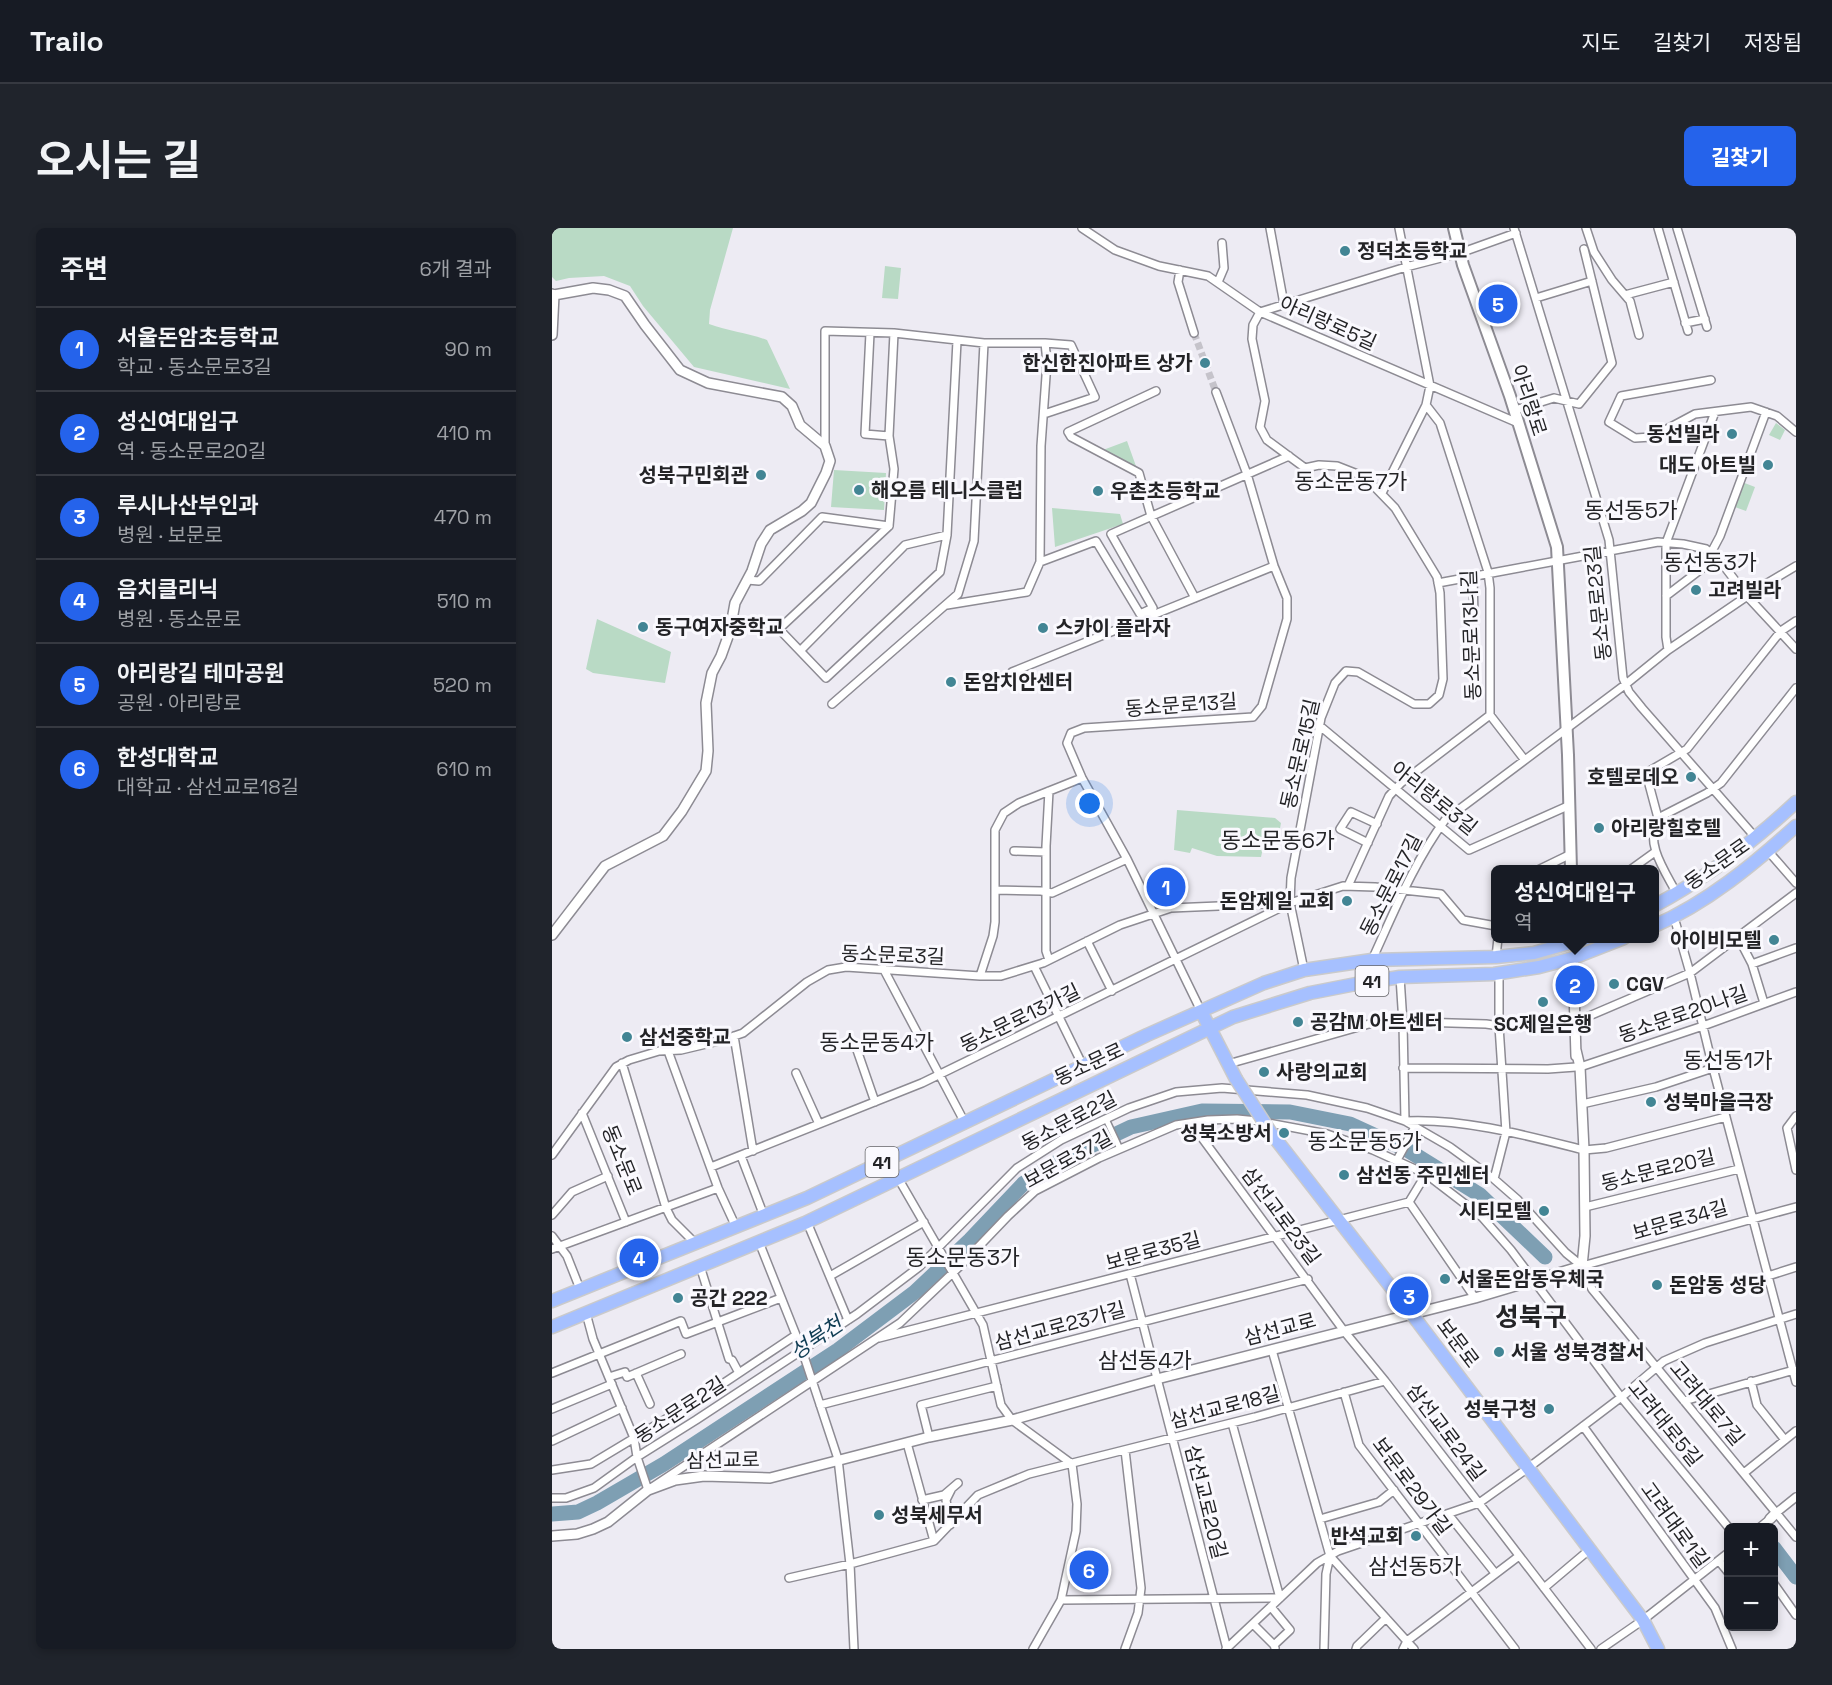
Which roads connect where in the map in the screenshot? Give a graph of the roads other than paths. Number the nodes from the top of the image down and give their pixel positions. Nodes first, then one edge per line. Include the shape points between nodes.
1 (1082, 228) edge
2 (1270, 228) edge
3 (1398, 228) edge
4 (1454, 228) edge
5 (1586, 228) edge
6 (1658, 228) edge
7 (1677, 228) edge
8 (1515, 230) edge
9 (1222, 243) dead end
10 (1584, 249) dead end
11 (1460, 253) junction
12 (1406, 267) junction
13 (1180, 270) junction
14 (1592, 281) junction
15 (1218, 282) junction
16 (1674, 282) junction
17 (553, 294) edge
18 (1625, 295) junction
19 (1536, 298) junction
20 (1284, 304) junction
21 (1260, 312) junction
22 (1705, 319) junction
23 (1707, 327) dead end
24 (870, 333) junction
25 (894, 333) junction
26 (1194, 333) tunnel mouth
27 (552, 335) edge
28 (1639, 335) dead end
29 (957, 341) junction
30 (984, 343) junction
31 (1045, 343) junction
32 (1711, 380) dead end
33 (1430, 386) junction
34 (1156, 391) dead end
35 (1216, 392) tunnel mouth
36 (1566, 400) junction
37 (1425, 405) junction
38 (1515, 410) junction
39 (1715, 412) junction
40 (1766, 412) junction
41 (1044, 414) junction
42 (1518, 423) junction
43 (1796, 432) edge
44 (889, 436) junction
45 (825, 446) junction
46 (1289, 456) junction
47 (1247, 474) junction
48 (1382, 493) junction
49 (1150, 516) junction
50 (889, 526) junction
51 (947, 535) junction
52 (1666, 543) junction
53 (1610, 550) junction
54 (1714, 555) junction
55 (1558, 560) junction
56 (1040, 562) junction
57 (1274, 566) junction
58 (1796, 566) edge
59 (1488, 572) junction
60 (1473, 575) junction
61 (747, 580) junction
62 (1438, 583) junction
63 (1666, 596) junction
64 (1747, 596) junction
65 (1195, 598) junction
66 (947, 605) junction
67 (1474, 617) dead end
68 (1796, 621) edge
69 (1780, 631) junction
70 (1796, 649) edge
71 (1668, 650) junction
72 (800, 651) junction
73 (1012, 672) dead end
74 (1626, 684) junction
75 (1796, 688) edge
76 (832, 704) dead end
77 (1490, 715) junction
78 (1320, 726) junction
79 (1567, 727) junction
80 (1681, 752) junction
81 (1524, 759) junction
82 (1082, 778) junction
83 (1396, 788) junction
84 (1714, 789) junction
85 (1049, 791) junction
86 (1796, 802) edge
87 (1570, 805) junction
88 (1658, 818) junction
89 (1377, 824) junction
90 (1441, 826) junction
91 (1796, 826) edge
92 (1756, 838) junction
93 (1368, 843) junction
94 (1014, 850) dead end
95 (1768, 851) junction
96 (1046, 852) junction
97 (1655, 852) junction
98 (1571, 854) junction
99 (1127, 859) junction
100 (1548, 865) edge
101 (1571, 865) edge
102 (1637, 865) edge
103 (1796, 883) edge
104 (1348, 886) junction
105 (1405, 889) junction
106 (995, 890) junction
107 (1046, 892) junction
108 (1796, 893) edge
109 (1677, 894) junction
110 (1290, 903) junction
111 (1659, 903) edge
112 (1152, 914) junction
113 (1672, 918) junction
114 (1659, 924) edge
115 (1491, 925) edge
116 (552, 935) edge
117 (1738, 937) junction
118 (1087, 941) junction
119 (1498, 943) edge
120 (1566, 943) edge
121 (1573, 943) edge
122 (1613, 943) edge
123 (1796, 948) edge
124 (1496, 957) junction
125 (1573, 958) junction
126 (1049, 960) junction
127 (1372, 960) junction
128 (1176, 961) junction
129 (1752, 964) junction
130 (1034, 966) junction
131 (883, 968) junction
132 (1304, 970) junction
133 (1499, 973) junction
134 (1690, 973) junction
135 (980, 976) junction
136 (1400, 977) junction
137 (1112, 991) junction
138 (1796, 992) edge
139 (1764, 1003) junction
140 (1201, 1011) junction
141 (1058, 1017) junction
142 (1575, 1022) junction
143 (1403, 1023) junction
144 (1499, 1026) junction
145 (1703, 1026) junction
146 (1210, 1028) junction
147 (734, 1036) junction
148 (857, 1050) dead end
149 (668, 1051) junction
150 (622, 1063) junction
151 (1228, 1064) junction
152 (1083, 1066) junction
153 (1578, 1067) junction
154 (1403, 1068) junction
155 (1502, 1068) junction
156 (1713, 1068) junction
157 (796, 1072) dead end
158 (940, 1075) junction
159 (875, 1102) junction
160 (1582, 1104) junction
161 (582, 1113) junction
162 (1796, 1116) edge
163 (1726, 1117) junction
164 (1106, 1119) junction
165 (1405, 1121) junction
166 (965, 1123) junction
167 (1191, 1123) junction
168 (819, 1124) junction
169 (1415, 1127) junction
170 (1506, 1132) junction
171 (1120, 1149) junction
172 (1582, 1149) junction
173 (753, 1150) junction
174 (552, 1155) edge
175 (741, 1156) junction
176 (1397, 1160) junction
177 (711, 1167) junction
178 (1739, 1169) junction
179 (1796, 1170) edge
180 (1426, 1174) junction
181 (608, 1176) junction
182 (898, 1178) junction
183 (1494, 1179) junction
184 (718, 1188) junction
185 (1409, 1202) junction
186 (1585, 1207) junction
187 (1796, 1207) edge
188 (666, 1208) junction
189 (552, 1215) edge
190 (764, 1216) junction
191 (1753, 1218) junction
192 (1338, 1220) junction
193 (626, 1222) junction
194 (807, 1222) junction
195 (924, 1222) junction
196 (736, 1227) junction
197 (552, 1236) edge
198 (1276, 1236) junction
199 (1583, 1241) junction
200 (759, 1242) junction
201 (695, 1243) junction
202 (561, 1246) junction
203 (939, 1248) junction
204 (552, 1250) edge
205 (700, 1266) junction
206 (1578, 1267) junction
207 (1796, 1267) edge
208 (953, 1271) junction
209 (1130, 1274) junction
210 (830, 1276) junction
211 (1768, 1276) junction
212 (1308, 1279) junction
213 (1533, 1281) junction
214 (580, 1289) junction
215 (781, 1298) junction
216 (1475, 1298) junction
217 (552, 1301) edge
218 (586, 1313) junction
219 (1412, 1313) junction
220 (977, 1314) junction
221 (1796, 1314) edge
222 (1780, 1318) junction
223 (848, 1320) junction
224 (1142, 1321) junction
225 (716, 1322) junction
226 (552, 1327) edge
227 (1344, 1331) junction
228 (796, 1335) junction
229 (874, 1340) junction
230 (1272, 1350) junction
231 (802, 1351) junction
232 (599, 1353) junction
233 (681, 1354) dead end
234 (991, 1361) junction
235 (1655, 1369) junction
236 (1794, 1371) edge
237 (739, 1373) junction
238 (552, 1374) edge
239 (636, 1374) junction
240 (1157, 1378) junction
241 (611, 1381) junction
242 (812, 1381) junction
243 (1385, 1381) junction
244 (1751, 1382) junction
245 (1796, 1382) edge
246 (997, 1386) junction
247 (1344, 1392) junction
248 (1624, 1395) junction
249 (1684, 1401) junction
250 (650, 1404) dead end
251 (820, 1405) junction
252 (622, 1408) junction
253 (1290, 1408) junction
254 (552, 1409) edge
255 (1012, 1420) junction
256 (1232, 1423) junction
257 (1583, 1426) junction
258 (1796, 1431) edge
259 (929, 1437) junction
260 (634, 1438) junction
261 (1173, 1438) junction
262 (1785, 1440) junction
263 (552, 1441) edge
264 (907, 1443) junction
265 (1125, 1450) junction
266 (838, 1459) junction
267 (638, 1460) junction
268 (1072, 1464) junction
269 (1528, 1468) junction
270 (552, 1470) edge
271 (1744, 1473) junction
272 (647, 1488) junction
273 (1394, 1490) junction
274 (1796, 1497) edge
275 (552, 1498) edge
276 (922, 1500) junction
277 (1479, 1503) junction
278 (1448, 1514) junction
279 (1773, 1516) junction
280 (1320, 1519) junction
281 (1726, 1523) edge
282 (1764, 1523) edge
283 (1420, 1524) junction
284 (950, 1525) junction
285 (552, 1536) edge
286 (1796, 1537) edge
287 (934, 1541) junction
288 (1589, 1550) junction
289 (1330, 1556) junction
290 (1519, 1556) junction
291 (1724, 1557) edge
292 (1719, 1561) junction
293 (850, 1564) junction
294 (1724, 1567) edge
295 (1495, 1573) junction
296 (789, 1578) dead end
297 (1695, 1580) junction
298 (1544, 1587) junction
299 (1472, 1591) junction
300 (1778, 1591) edge
301 (1214, 1598) junction
302 (1280, 1598) junction
303 (1140, 1599) junction
304 (1061, 1600) junction
305 (1271, 1606) junction
306 (1796, 1615) edge
307 (1386, 1618) junction
308 (1643, 1620) junction
309 (1252, 1624) junction
310 (1407, 1641) junction
311 (1274, 1647) edge
312 (854, 1649) edge
313 (1034, 1649) edge
314 (1125, 1649) edge
315 (1227, 1649) edge
316 (1324, 1649) edge
317 (1356, 1649) edge
318 (1403, 1649) edge
319 (1414, 1649) edge
320 (1515, 1649) edge
321 (1591, 1649) edge
322 (1601, 1649) edge
323 (1658, 1649) edge
324 (1732, 1649) edge

1 - 13 street, 아리랑로5길 via 1115,250
2 - 20 street
3 - 12 street
4 - 11 main road, 아리랑로
5 - 18 street via 1594,252
6 - 16 street
7 - 22 street
8 - 11 street
8 - 19 street, 동소문로23길
9 - 15 street via 1224,268
10 - 14 street
11 - 12 street
11 - 38 main road, 아리랑로
12 - 20 street
12 - 33 street
13 - 15 street, 아리랑로5길
13 - 26 street via 1178,282
14 - 19 street
14 - 36 street via 1612,363 1579,404
15 - 21 street, 아리랑로5길
16 - 18 street
16 - 22 street via 1686,327
17 - 27 street
17 - 45 street via 593,288 625,296 680,370 708,383 782,397 792,406 800,425
18 - 28 street
19 - 36 street, 동소문로23길
20 - 21 street
21 - 33 street, 아리랑로5길
21 - 46 street, 동소문로15길 via 1252,325 1264,401 1260,426 1267,440
22 - 23 street
24 - 25 street
24 - 44 street via 865,434
24 - 45 street via 825,331
25 - 29 street
25 - 44 street
29 - 30 street
29 - 51 street
30 - 31 street
30 - 66 street via 974,541 958,594
31 - 41 street
31 - 41 street via 1071,345 1095,397
32 - 39 street via 1621,396 1609,422 1635,438 1652,437 1695,414
33 - 37 street
33 - 42 street, 아리랑로5길
34 - 49 street via 1068,432 1139,473
35 - 47 street
36 - 38 street via 1554,398
36 - 53 street, 동소문로23길
37 - 48 street
37 - 59 street, 동소문로13나길 via 1440,423
38 - 42 main road, 아리랑로
39 - 40 street via 1751,407
39 - 52 street
40 - 43 street
40 - 54 street
41 - 56 street
42 - 55 main road, 아리랑로
44 - 50 street via 894,469
45 - 61 street via 830,460 811,503 770,530
46 - 47 street
46 - 48 street, 동소문로15길 via 1305,468 1337,466 1365,477
47 - 49 street
47 - 57 street
48 - 62 street, 동소문로15길 via 1395,508
49 - 56 street via 1111,534 1153,608 1140,614 1096,541
49 - 65 street
50 - 61 street via 822,517 759,581
50 - 72 street via 779,629
51 - 72 street via 905,545
51 - 72 street via 940,572 826,678
52 - 53 street
52 - 54 street via 1706,549
52 - 63 street
53 - 55 street
53 - 74 street, 동소문로23길
54 - 63 street
54 - 64 street
55 - 59 street
55 - 79 main road, 아리랑로
56 - 66 street via 1028,592
57 - 65 street
57 - 82 street, 동소문로13길 via 1287,598 1287,619 1262,706 1253,717 1084,728 1071,733 1067,743
58 - 64 street, 동소문로17길
59 - 60 street
59 - 77 street, 동소문로13나길
60 - 62 street
60 - 67 street
61 - 116 street via 735,603 722,656 712,673 706,703 706,771 663,836 604,866
62 - 78 street, 동소문로15길 via 1443,679 1439,695 1429,704 1414,704 1358,672 1346,671 1335,683
63 - 71 street
64 - 69 street
64 - 71 street, 동소문로17길
65 - 73 street
66 - 76 street
68 - 69 street
69 - 70 street
69 - 80 street
71 - 74 street, 동소문로17길
74 - 79 street, 동소문로17길
74 - 80 street, 동소문로23길
75 - 84 street
77 - 81 street
77 - 83 street, 동소문로13나길
78 - 83 street, 아리랑로3길
78 - 110 street, 동소문로15길 via 1291,878
79 - 81 street, 동소문로17길
79 - 87 main road, 아리랑로
80 - 84 street, 동소문로23길
80 - 88 street, 동소문로 via 1646,773
81 - 90 street, 동소문로17길
82 - 85 street
82 - 99 street, 동소문로13길
83 - 89 street, 동소문로13나길
83 - 90 street, 아리랑로3길
84 - 88 street
84 - 92 street, 동소문로23길
85 - 96 street
85 - 106 street via 1004,813 995,830
86 - 92 main road, 동소문로
87 - 90 street, 아리랑로3길 via 1469,850
87 - 98 main road, 아리랑로
88 - 97 street, 동소문로 via 1652,828
89 - 93 street, 동소문로13나길
89 - 93 street via 1351,812 1340,829
90 - 105 street, 동소문로17길
91 - 95 main road, 동소문로
92 - 109 main road, 동소문로
93 - 104 street, 동소문로13나길
94 - 96 street
95 - 103 street
95 - 113 main road, 동소문로
96 - 107 street
97 - 102 street
97 - 109 street, 동소문로
98 - 100 street
98 - 101 main road, 아리랑로
99 - 107 street via 1052,893
99 - 112 street, 동소문로13길
104 - 105 street
104 - 110 street
105 - 115 street via 1442,894 1464,920
105 - 127 street, 동소문로17길
106 - 107 street
106 - 135 street via 993,936
107 - 126 street
108 - 117 street
109 - 111 main road, 동소문로
110 - 112 street, 동소문로3길 via 1171,908
110 - 128 street
110 - 132 street, 동소문로15길
112 - 118 street, 동소문로3길
112 - 128 street, 동소문로13길
113 - 114 main road, 동소문로
113 - 134 street
117 - 129 street
117 - 134 street
118 - 126 street, 동소문로3길
118 - 137 street, 동소문로13가길
119 - 124 street
120 - 124 main road, 동소문로 / 41 via 1534,953
121 - 125 main road, 동소문로20길
122 - 125 main road, 동소문로 / 41
123 - 129 street
124 - 127 main road, 동소문로 / 41
125 - 133 main road, 동소문로 / 41
125 - 142 street, 동소문로20길
126 - 130 street, 동소문로3길
127 - 132 main road, 동소문로 / 41
128 - 137 street, 동소문로13가길
128 - 140 street, 동소문로13길
129 - 139 street
130 - 135 street, 동소문로3길 via 1001,976
130 - 141 street
131 - 135 street, 동소문로3길
131 - 147 street, 동소문로3길 via 828,970
131 - 158 street
132 - 140 main road, 동소문로 / 41
133 - 136 main road, 동소문로 / 41
133 - 144 street
134 - 142 street
134 - 145 street
136 - 143 street
136 - 146 main road, 동소문로 / 41 via 1310,993
137 - 141 street, 동소문로13가길
138 - 139 street, 동소문로20나길
139 - 145 street, 동소문로20나길
140 - 146 main road
140 - 152 main road, 동소문로 / 41
141 - 152 street
141 - 158 street, 동소문로13가길
142 - 144 street
142 - 153 street, 동소문로20길
143 - 144 street
143 - 151 street via 1370,1024
143 - 154 street
144 - 155 street
145 - 153 street, 동소문로20나길
145 - 156 street
146 - 151 main road
146 - 182 main road, 동소문로 / 41
147 - 149 street, 동소문로3길
147 - 173 street
148 - 159 street
149 - 150 street, 동소문로3길
149 - 177 street
150 - 161 street
150 - 188 street, 동소문로
151 - 192 main road, 보문로, bridge via 1272,1133
152 - 166 main road, 동소문로 / 41
153 - 155 street, 동소문로20나길
153 - 160 street, 동소문로20길
153 - 172 street, 동소문로20길
154 - 155 street, 동소문로20나길
154 - 165 street
155 - 170 street
156 - 160 street via 1656,1087
156 - 163 street
157 - 168 street
158 - 159 street, 동소문로13가길
158 - 166 street
159 - 168 street, 동소문로13가길
160 - 172 street, 동소문로20길
161 - 174 street
161 - 181 street, 동소문로
162 - 179 street via 1787,1128
163 - 172 street, 동소문로20길 via 1606,1148
163 - 178 street
164 - 165 street, 동소문로2길 via 1176,1092 1222,1088 1307,1095
164 - 171 street
164 - 203 street, 동소문로2길 via 1061,1140 1017,1168
165 - 169 street, 동소문로2길
165 - 170 street, 동소문로20길 via 1430,1120
166 - 190 main road, 동소문로 / 41
167 - 171 street, 보문로37길 via 1176,1125
167 - 176 street, 보문로37길 via 1258,1121 1327,1134
167 - 198 street, 삼선교로23길
168 - 173 street, 동소문로13가길
169 - 176 street
169 - 183 street, 동소문로2길
170 - 172 street, 동소문로20길
170 - 183 street
171 - 208 street, 보문로37길 via 1035,1191
172 - 186 street, 동소문로20길
172 - 199 street, 동소문로20길
173 - 175 street, 동소문로13가길
175 - 177 street, 동소문로13가길
175 - 190 street
176 - 180 street, 보문로37길
177 - 184 street
178 - 186 street, 동소문로20길
178 - 191 street
180 - 185 street
180 - 213 street, 고려대로5길 via 1482,1217
181 - 189 street via 572,1192
181 - 193 street, 동소문로
182 - 194 main road, 동소문로 / 41
182 - 195 street
183 - 206 street, 동소문로2길
184 - 188 street
184 - 196 street
185 - 192 street, 보문로35길
185 - 216 street
186 - 199 street, 동소문로20길
187 - 191 street, 보문로34길
188 - 193 street
188 - 201 street, 동소문로 via 672,1220
190 - 196 main road, 동소문로 / 41
191 - 206 street, 보문로34길
191 - 211 street
192 - 198 street, 보문로35길
192 - 219 main road, 보문로
193 - 202 street
194 - 200 main road, 동소문로 / 41
194 - 210 street
195 - 203 street
195 - 210 street
196 - 201 main road, 동소문로 / 41
197 - 202 street
198 - 209 street, 보문로35길
198 - 212 street, 삼선교로23길
199 - 206 street, 동소문로20길
200 - 205 main road, 동소문로 / 41
200 - 215 street
201 - 214 main road, 동소문로 / 41
202 - 204 street
202 - 214 street
203 - 208 street
203 - 223 street, 동소문로2길
205 - 218 main road, 동소문로 / 41
205 - 225 street
206 - 213 street
206 - 235 street, 고려대로7길
207 - 211 street
208 - 220 street
208 - 229 street, 보문로37길 via 900,1323
209 - 220 street, 보문로35길
209 - 224 street
210 - 223 street
211 - 222 street
212 - 224 street, 삼선교로23가길
212 - 227 street, 삼선교로23길
213 - 216 street
213 - 248 street, 고려대로5길
214 - 217 main road, 동소문로 / 41
215 - 225 street
215 - 228 street
216 - 219 street
218 - 226 main road, 동소문로 / 41
218 - 232 street
219 - 227 street, 삼선교로
219 - 269 main road, 보문로
220 - 229 street, 보문로35길
220 - 234 street
221 - 222 street
222 - 235 street via 1705,1343
222 - 236 street
223 - 231 street, 동소문로2길
224 - 234 street, 삼선교로23가길
224 - 240 street
225 - 232 street via 686,1334 681,1322
225 - 237 street via 729,1359
227 - 230 street, 삼선교로
227 - 243 street, 삼선교로24길
228 - 231 street
228 - 237 street
229 - 242 street, 보문로37길
230 - 240 street, 삼선교로
230 - 253 street
231 - 242 street
231 - 267 street, 동소문로2길
232 - 238 street
232 - 241 street
233 - 239 street
234 - 246 street
234 - 251 street, 삼선교로23가길
235 - 248 street
235 - 249 street, 고려대로7길
236 - 244 street
236 - 245 street
237 - 260 street
239 - 241 street via 627,1377 625,1372
239 - 250 street
240 - 255 street, 삼선교로
240 - 261 street, 삼선교로20길
241 - 252 street
241 - 254 street
242 - 251 street
242 - 272 street, 보문로37길
243 - 247 street, 삼선교로18길
243 - 277 street, 삼선교로24길
244 - 249 street
244 - 262 street via 1757,1405
246 - 255 street via 1001,1405
246 - 259 street via 921,1405
247 - 253 street, 삼선교로18길
247 - 273 street, 보문로29가길 via 1359,1445
248 - 257 street
248 - 281 street, 고려대로5길
249 - 271 street, 고려대로7길
251 - 266 street
252 - 260 street
252 - 263 street
253 - 256 street, 삼선교로18길
253 - 280 street
255 - 259 street, 삼선교로
255 - 268 street
256 - 261 street, 삼선교로18길
256 - 302 street
257 - 269 street
257 - 297 street, 고려대로1길
258 - 262 street, 고려대로7길
259 - 264 street, 삼선교로
260 - 267 street
260 - 270 street via 591,1464
261 - 265 street, 삼선교로18길
261 - 301 street, 삼선교로20길
262 - 271 street, 고려대로7길
264 - 266 street, 삼선교로
264 - 276 street
265 - 268 street, 삼선교로18길
265 - 303 street via 1142,1588
266 - 272 street, 삼선교로 via 770,1478 704,1476
266 - 293 street
267 - 272 street
267 - 275 street, 동소문로2길 via 594,1488 566,1498
268 - 284 street, 삼선교로18길 via 1029,1474 978,1495
268 - 304 street via 1076,1531
269 - 277 street
269 - 288 main road, 보문로
271 - 279 street, 고려대로7길
272 - 285 street, 삼선교로 via 608,1521 577,1534
273 - 280 street via 1379,1502
273 - 283 street, 보문로29가길
274 - 279 street
276 - 284 street via 944,1495 955,1486 946,1500
276 - 287 street
277 - 278 street
277 - 290 street, 삼선교로24길
278 - 283 street
278 - 295 street
279 - 282 street
279 - 286 street, 고려대로7길
280 - 289 street
283 - 289 street
283 - 299 street, 보문로29가길
284 - 287 street, 삼선교로18길
287 - 293 street
288 - 298 street
288 - 308 main road, 보문로
289 - 302 street via 1317,1563
289 - 307 street
289 - 316 street
290 - 295 street
290 - 298 street, 삼선교로24길
291 - 292 street
292 - 294 street
292 - 297 street
293 - 296 street
293 - 312 street
295 - 299 street
297 - 308 street
297 - 324 street, 고려대로1길 via 1715,1608
298 - 321 street, 삼선교로24길
299 - 310 street
299 - 320 street, 보문로29가길
300 - 306 street
301 - 302 street
301 - 303 street
301 - 315 street, 삼선교로20길
302 - 305 street
303 - 304 street
303 - 314 street
304 - 313 street
305 - 309 street
305 - 311 street via 1290,1630
307 - 310 street
307 - 317 street
308 - 322 street
308 - 323 main road, 보문로
309 - 311 street
309 - 315 street
310 - 318 street
310 - 319 street

